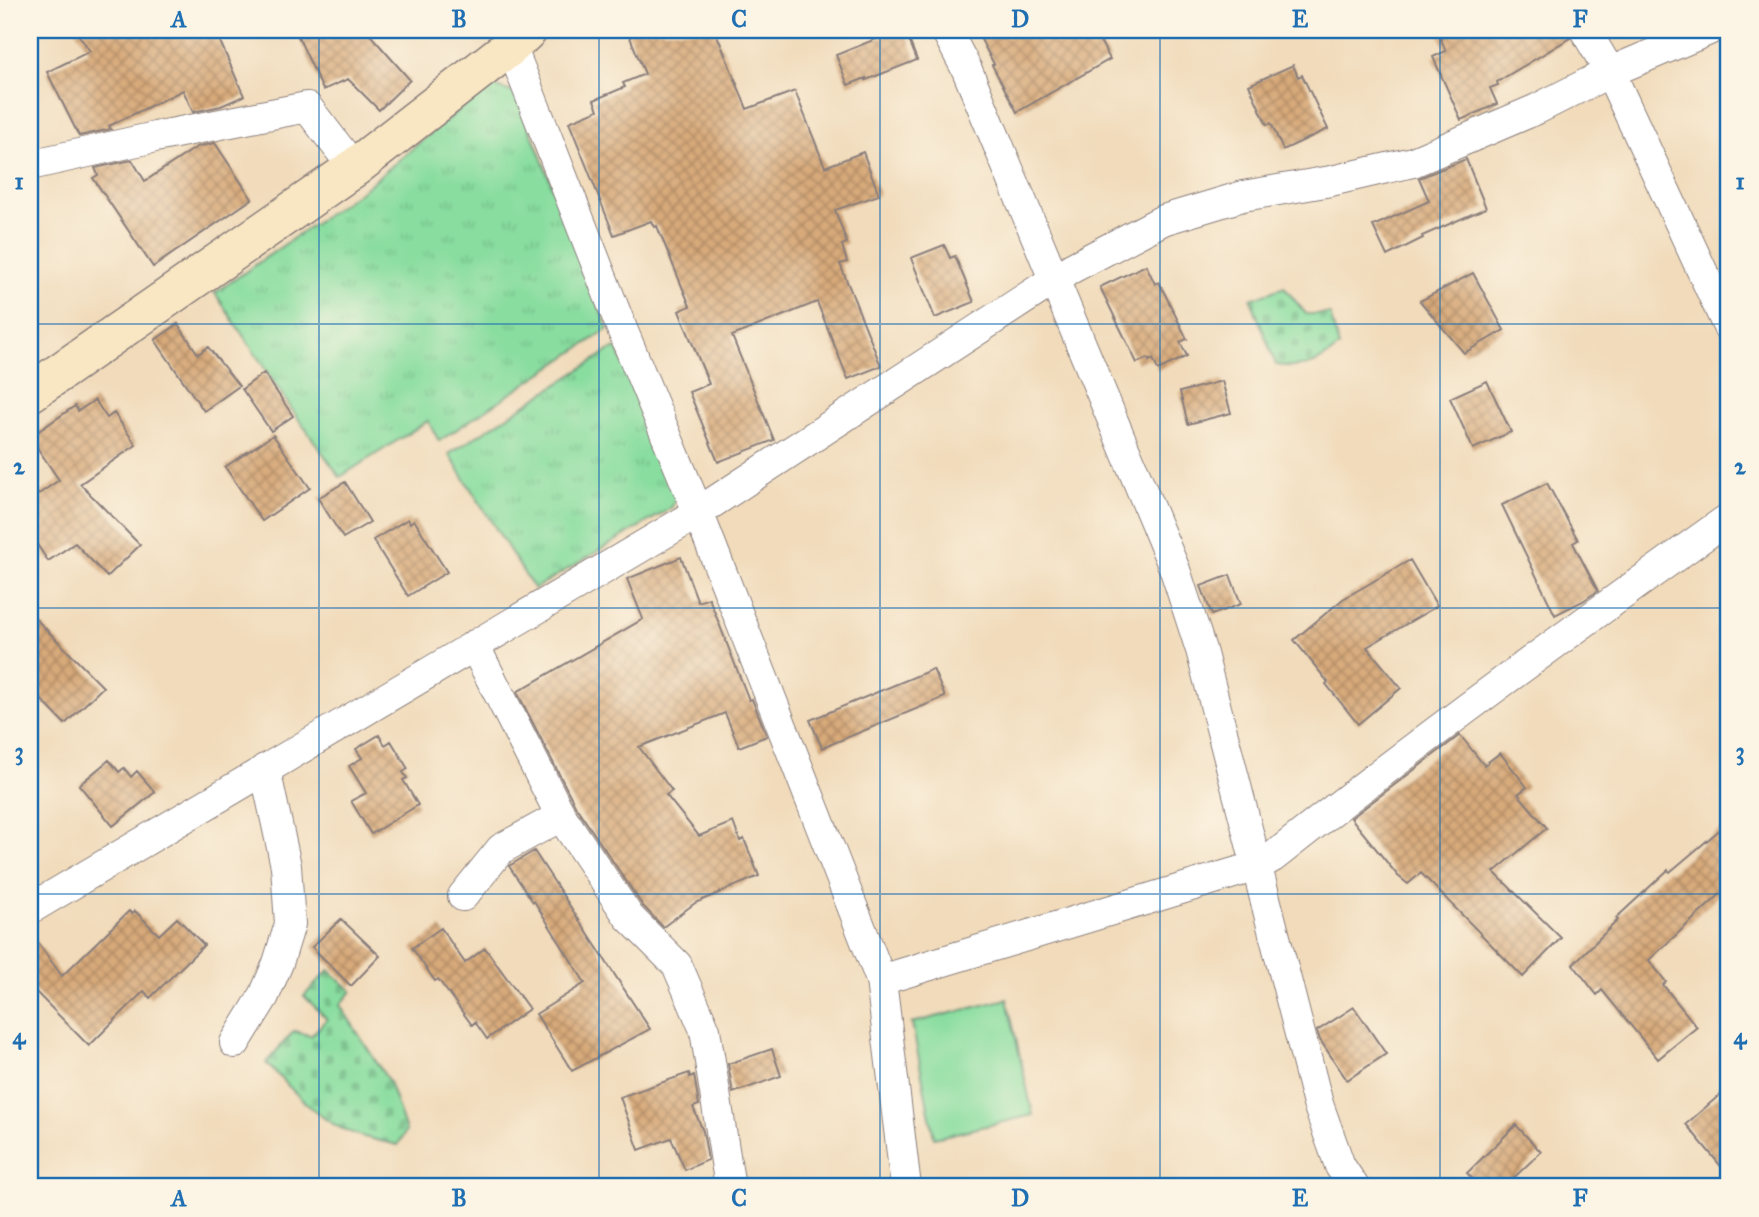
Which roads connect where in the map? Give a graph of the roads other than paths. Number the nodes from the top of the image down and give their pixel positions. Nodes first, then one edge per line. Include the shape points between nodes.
1 (946, 30) edge
2 (1585, 30) edge
3 (1709, 30) edge
4 (519, 38) edge
5 (1610, 72) junction
6 (30, 165) edge
7 (354, 168) junction
8 (1055, 279) junction
9 (1729, 329) edge
10 (30, 393) edge
11 (698, 512) junction
12 (1729, 517) edge
13 (474, 645) junction
14 (265, 769) junction
15 (561, 816) junction
16 (1257, 866) junction
17 (463, 896) dead end
18 (30, 909) edge
19 (881, 980) junction
20 (235, 1043) dead end
21 (730, 1187) edge
22 (906, 1187) edge
23 (1354, 1187) edge

1 - 8 street
2 - 5 street
3 - 5 street
4 - 7 street
4 - 11 street via 622,329
5 - 8 street via 1413,162 1243,196 1163,220
5 - 9 street
6 - 7 street via 307,107
7 - 10 street
8 - 11 street
8 - 16 street via 1175,570 1201,650
11 - 13 street
11 - 19 street
12 - 16 street
13 - 14 street
13 - 15 street
14 - 18 street
14 - 20 street via 286,866 290,924 264,996
15 - 17 street via 501,849
15 - 21 street via 629,917 677,965 705,1030
16 - 19 street
16 - 23 street via 1318,1104 1340,1166
19 - 22 street

